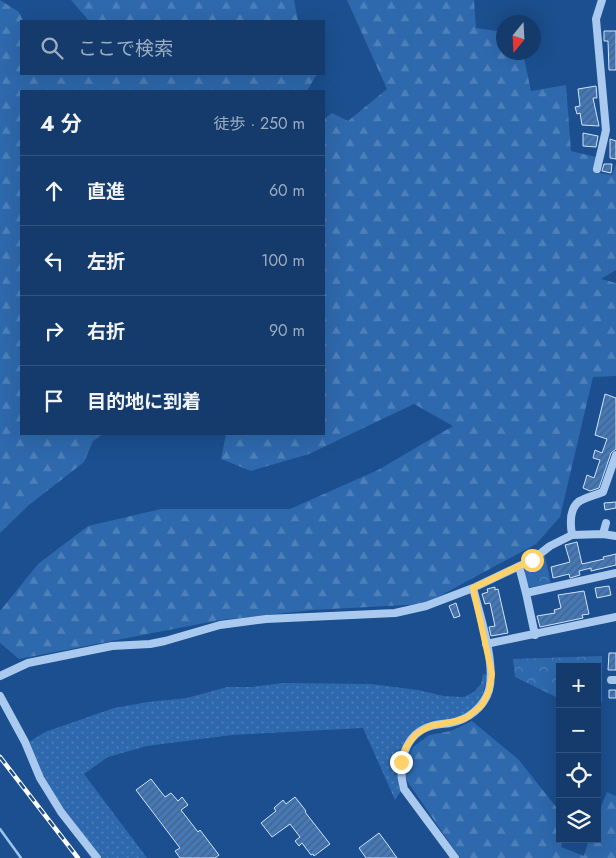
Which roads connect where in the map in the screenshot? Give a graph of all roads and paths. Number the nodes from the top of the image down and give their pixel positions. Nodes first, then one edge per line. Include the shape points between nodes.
1 (602, 0) edge
2 (597, 169) dead end
3 (616, 456) edge
4 (606, 523) dead end
5 (603, 534) junction
6 (572, 535) junction
7 (616, 536) edge
8 (519, 566) junction
9 (616, 573) edge
10 (473, 588) junction
11 (526, 593) junction
12 (616, 617) edge
13 (535, 635) junction
14 (486, 644) junction
15 (0, 676) edge
16 (0, 696) edge
17 (97, 858) edge
18 (455, 858) edge

1 - 2 street via 596,19 606,130
3 - 6 street via 603,492 582,499 574,508 570,521
4 - 5 street
5 - 6 street
5 - 7 street
6 - 8 street
8 - 10 street
8 - 11 street
9 - 11 street
10 - 14 street
10 - 15 street via 426,606 395,613 220,624 158,642 96,649 28,663
11 - 13 street
12 - 13 street
13 - 14 street
14 - 18 street via 492,674 482,705 466,718 430,726 416,734 406,747 401,762 400,777 404,789
16 - 17 street via 40,778 61,812

